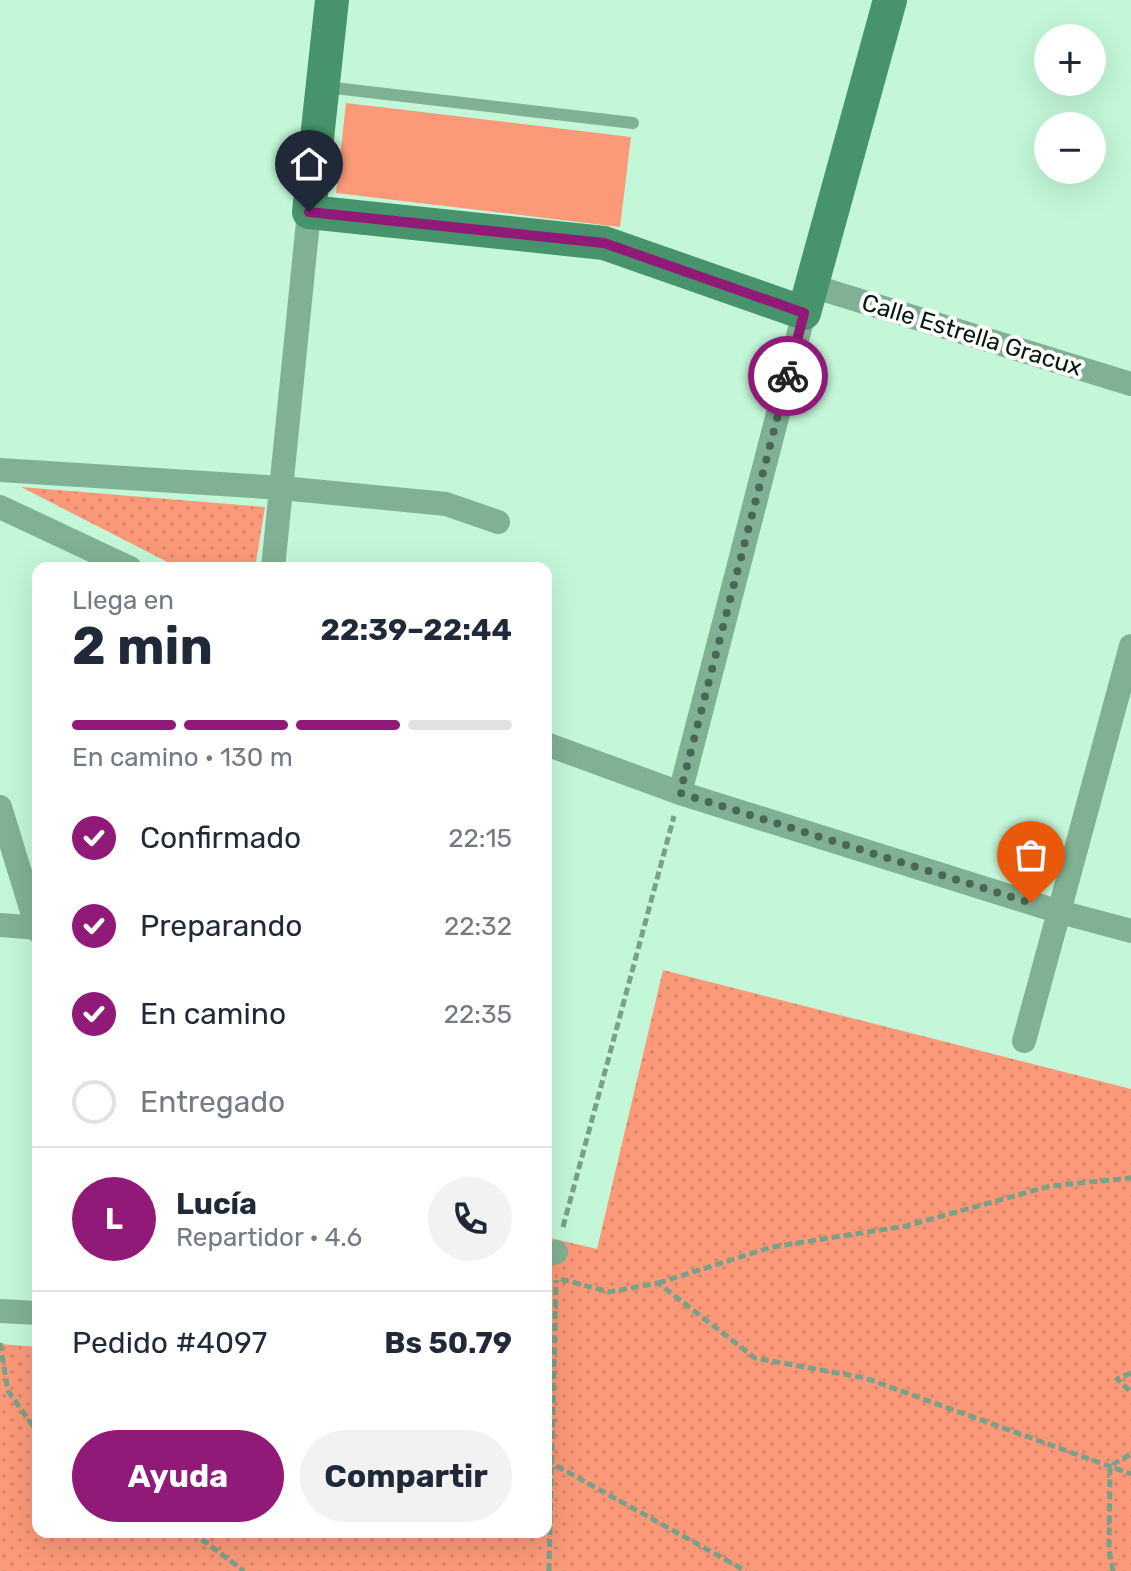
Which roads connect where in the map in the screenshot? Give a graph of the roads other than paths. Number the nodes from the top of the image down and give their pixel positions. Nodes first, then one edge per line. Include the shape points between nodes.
1 (332, 0) edge
2 (890, 0) edge
3 (323, 86) junction
4 (633, 123) dead end
5 (309, 212) junction
6 (808, 300) junction
7 (1131, 384) edge
8 (0, 470) edge
9 (282, 488) junction
10 (0, 507) edge
11 (498, 522) dead end
12 (117, 562) edge
13 (274, 562) edge
14 (1131, 646) edge
15 (552, 746) edge
16 (680, 793) junction
17 (0, 807) edge
18 (32, 910) edge
19 (1060, 912) junction
20 (0, 925) edge
21 (32, 928) edge
22 (1131, 931) edge
23 (1024, 1041) dead end
24 (0, 1311) edge
25 (32, 1313) edge

1 - 3 street
2 - 6 street
3 - 4 lane
3 - 5 street
5 - 6 street, Calle Estrella Gracux via 604,243
5 - 9 street
6 - 7 street, Calle Estrella Gracux
6 - 16 street
8 - 9 street
9 - 11 street via 446,504
9 - 13 street
10 - 12 street
14 - 19 street
15 - 16 street
16 - 19 street
17 - 18 street
19 - 22 street
19 - 23 street
20 - 21 street
24 - 25 street

